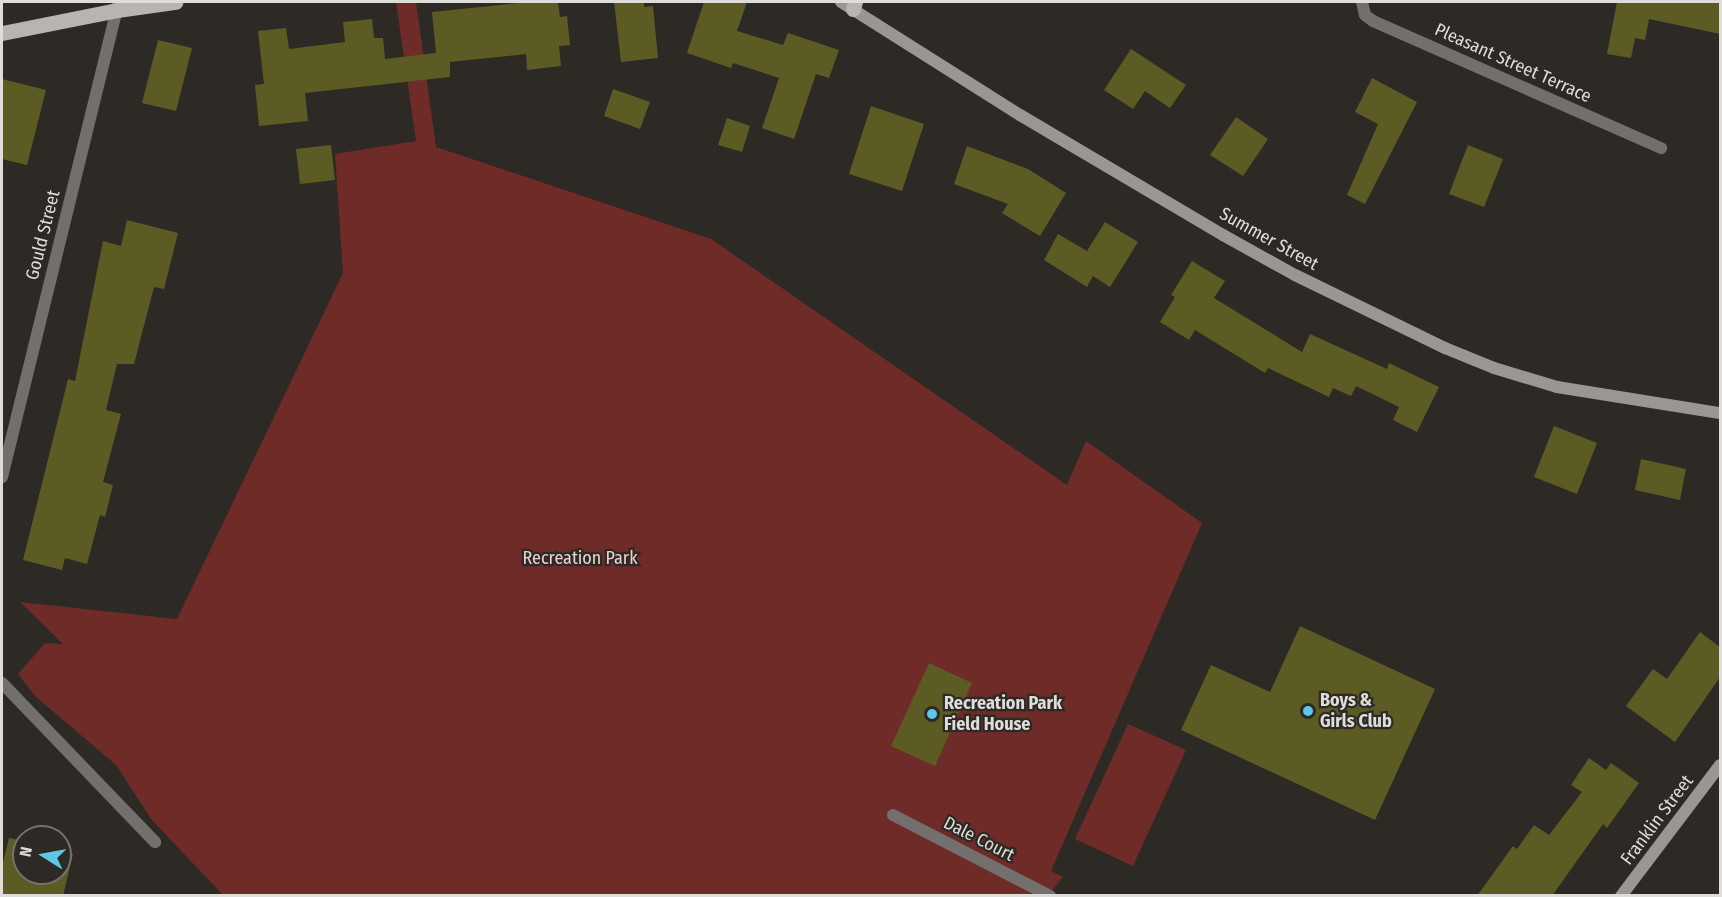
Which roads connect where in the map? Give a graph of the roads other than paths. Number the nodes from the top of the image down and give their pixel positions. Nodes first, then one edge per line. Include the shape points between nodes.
1 (175, 2) edge
2 (1362, 2) edge
3 (850, 4) edge
4 (118, 6) edge
5 (2, 33) edge
6 (1661, 148) dead end
7 (1720, 412) edge
8 (2, 477) edge
9 (2, 683) edge
10 (1720, 765) edge
11 (893, 815) dead end
12 (155, 842) dead end
13 (1050, 896) edge
14 (1622, 896) edge

1 - 4 main road
2 - 6 street, Pleasant Street Terrace via 1365,15 1373,21
3 - 7 street, Summer Street via 1020,115 1233,241 1445,348 1557,387
4 - 5 main road
4 - 8 street, Gould Street
9 - 12 street
10 - 14 street, Franklin Street
11 - 13 street, Dale Court

